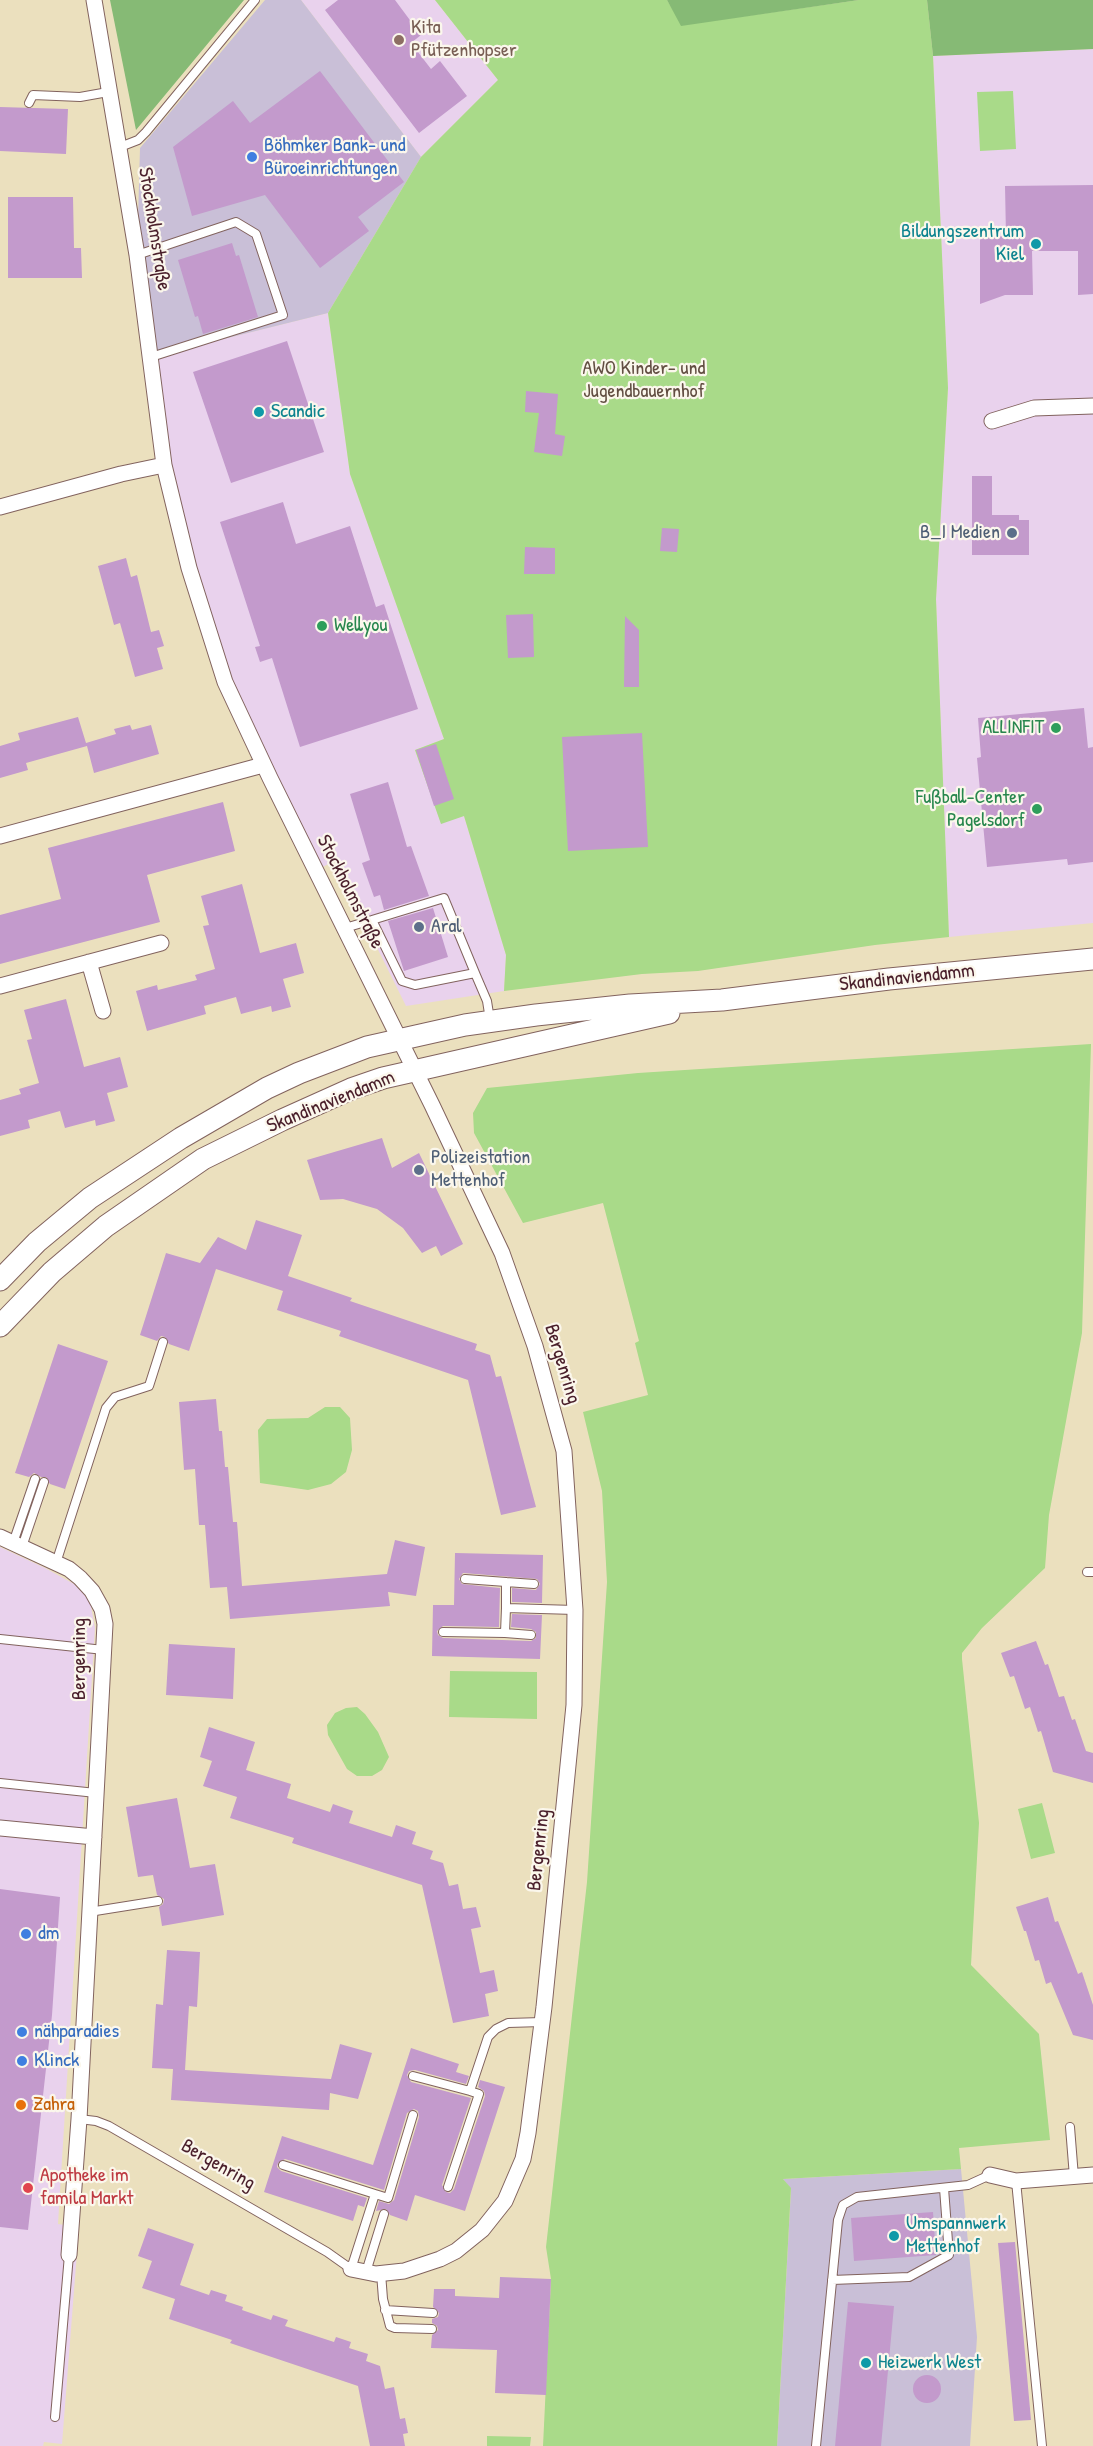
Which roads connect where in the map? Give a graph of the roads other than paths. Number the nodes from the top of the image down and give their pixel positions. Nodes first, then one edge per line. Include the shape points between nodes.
1 (94, 0) edge
2 (255, 0) edge
3 (108, 92) junction
4 (29, 103) dead end
5 (120, 147) junction
6 (137, 255) junction
7 (151, 357) junction
8 (1093, 406) edge
9 (992, 421) dead end
10 (164, 465) junction
11 (0, 507) edge
12 (263, 765) junction
13 (0, 836) edge
14 (372, 920) junction
15 (345, 928) junction
16 (161, 943) dead end
17 (1093, 959) edge
18 (89, 962) junction
19 (475, 973) junction
20 (0, 986) edge
21 (722, 1000) junction
22 (103, 1011) dead end
23 (490, 1021) junction
24 (399, 1039) junction
25 (415, 1070) junction
26 (0, 1280) edge
27 (0, 1326) edge
28 (163, 1342) dead end
29 (35, 1479) dead end
30 (44, 1482) dead end
31 (12, 1542) edge
32 (56, 1563) junction
33 (465, 1579) dead end
34 (506, 1582) junction
35 (534, 1584) dead end
36 (506, 1608) junction
37 (575, 1610) junction
38 (443, 1632) dead end
39 (505, 1633) junction
40 (531, 1635) dead end
41 (0, 1640) edge
42 (104, 1650) junction
43 (0, 1783) edge
44 (96, 1793) junction
45 (0, 1828) edge
46 (94, 1837) junction
47 (158, 1901) dead end
48 (88, 1912) junction
49 (542, 2022) junction
50 (413, 2076) dead end
51 (470, 2091) junction
52 (412, 2115) dead end
53 (79, 2119) junction
54 (1070, 2127) dead end
55 (283, 2165) dead end
56 (990, 2175) joint
57 (1093, 2175) edge
58 (1074, 2177) junction
59 (1016, 2181) junction
60 (448, 2187) dead end
61 (944, 2188) junction
62 (375, 2194) junction
63 (384, 2214) dead end
64 (69, 2255) joint
65 (366, 2271) junction
66 (832, 2280) junction
67 (385, 2310) junction
68 (433, 2313) dead end
69 (432, 2329) dead end
70 (55, 2417) dead end
71 (816, 2446) edge
72 (1042, 2446) edge

1 - 3 street, Stockholmstraße
2 - 5 lane via 146,132
3 - 4 lane via 80,97 33,95
3 - 5 street, Stockholmstraße
5 - 6 street, Stockholmstraße
6 - 7 street, Stockholmstraße
6 - 7 lane via 236,222 256,234 283,315
7 - 10 street, Stockholmstraße
8 - 9 street via 1034,408
10 - 11 street
10 - 12 street, Stockholmstraße via 189,568 225,682
12 - 13 street
12 - 15 street, Stockholmstraße
14 - 15 lane
14 - 19 lane via 402,981 415,985
14 - 19 lane via 444,898
15 - 24 street, Stockholmstraße
16 - 18 street
17 - 21 main road, Skandinaviendamm
18 - 20 street
18 - 22 street
19 - 23 lane via 487,1001
21 - 23 main road, Skandinaviendamm via 630,1005
21 - 25 main road, Skandinaviendamm
23 - 24 main road, Skandinaviendamm
24 - 25 street, Bergenring
24 - 26 main road, Skandinaviendamm via 299,1073 181,1138 90,1198 37,1242
25 - 27 main road, Skandinaviendamm via 351,1089 195,1164 106,1226 52,1272
25 - 37 street, Bergenring via 502,1253 536,1346 564,1451
28 - 32 lane via 149,1386 115,1397 106,1408
29 - 31 lane
30 - 31 lane
31 - 32 street, Bergenring
32 - 42 street, Bergenring via 80,1578 102,1609
33 - 34 lane
34 - 35 lane
34 - 36 lane
36 - 37 lane
36 - 39 lane
37 - 49 street, Bergenring via 574,1705
38 - 39 lane
39 - 40 lane
41 - 42 lane
42 - 44 street, Bergenring
43 - 44 lane
44 - 46 street, Bergenring
45 - 46 street
46 - 48 street, Bergenring
47 - 48 lane
48 - 53 street, Bergenring
49 - 51 lane via 508,2023 496,2029 489,2037
49 - 65 street, Bergenring via 523,2159 505,2201 482,2230 456,2251 421,2267
50 - 51 lane
51 - 60 lane via 479,2094
52 - 62 lane via 388,2198
53 - 64 street, Bergenring
53 - 65 lane, Bergenring via 108,2126
54 - 58 lane
55 - 62 lane
56 - 59 street
56 - 61 lane via 968,2186
57 - 58 street
58 - 59 street
59 - 72 lane
61 - 66 lane via 850,2199 843,2205 838,2220
61 - 66 lane via 949,2255 909,2277
62 - 65 lane
63 - 65 lane
64 - 70 lane
65 - 67 lane
66 - 71 lane
67 - 68 lane
67 - 69 lane via 390,2326

